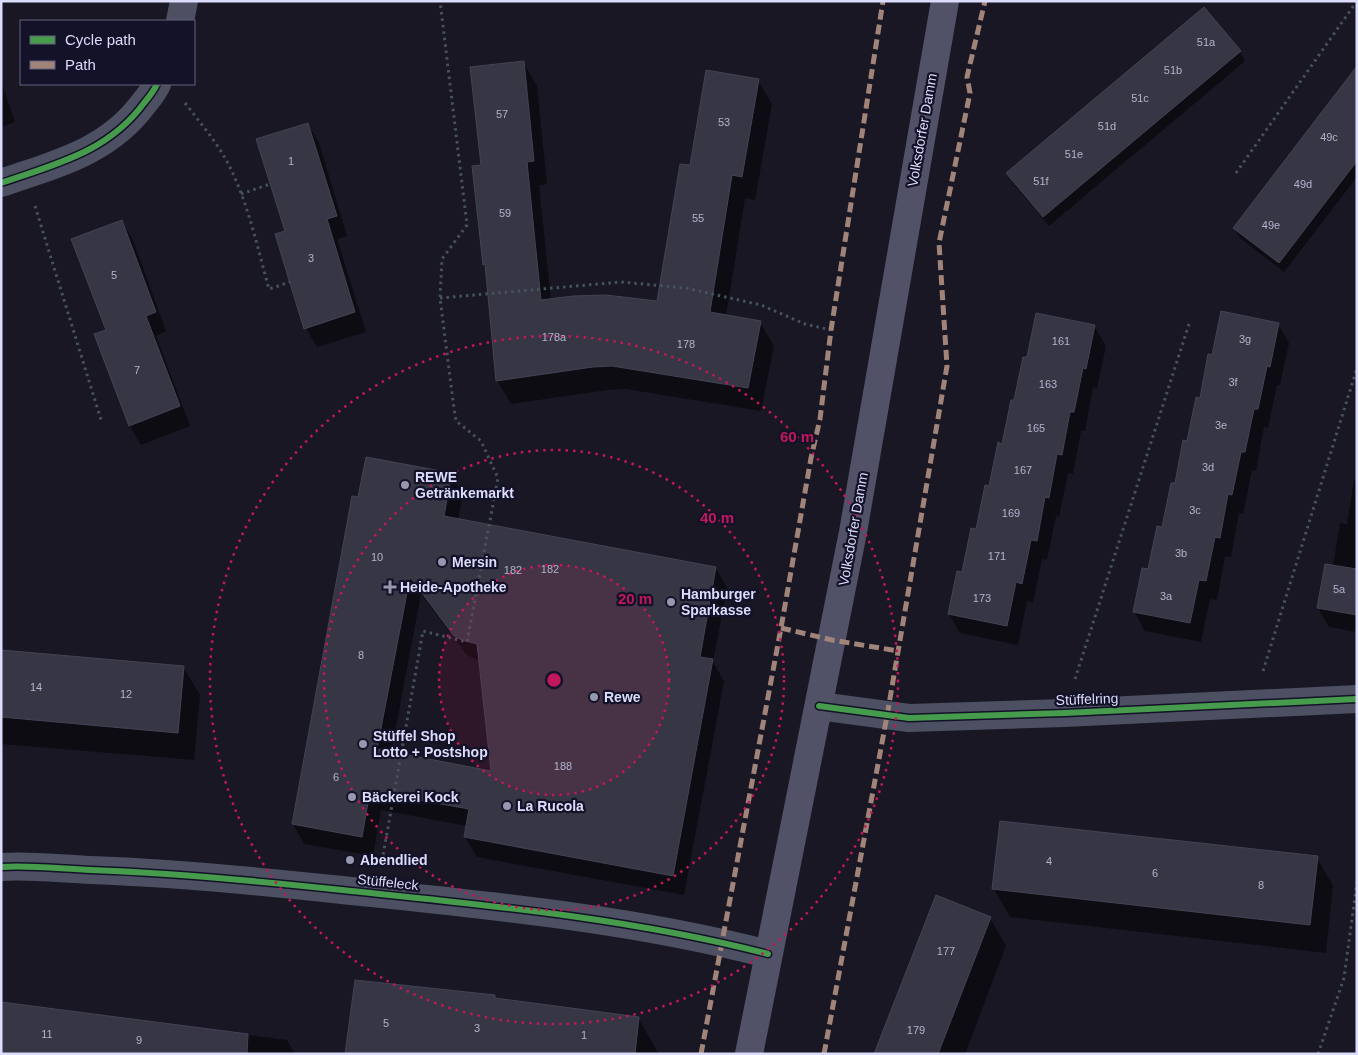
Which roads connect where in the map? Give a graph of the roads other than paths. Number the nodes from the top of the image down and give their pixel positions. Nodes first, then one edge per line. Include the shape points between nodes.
1 (184, 1) edge
2 (945, 1) edge
3 (180, 20) edge
4 (157, 85) edge
5 (13, 179) edge
6 (1357, 699) edge
7 (819, 706) junction
8 (1, 867) edge
9 (768, 954) junction
10 (749, 1054) edge

1 - 3 street
2 - 7 main road, Volksdorfer Damm via 853,532
4 - 5 street via 138,112 113,136 86,152
6 - 7 street, Stüffelring via 909,718
7 - 9 main road, Volksdorfer Damm
8 - 9 street, Stüffeleck via 162,873 500,907 631,924
9 - 10 main road, Volksdorfer Damm

